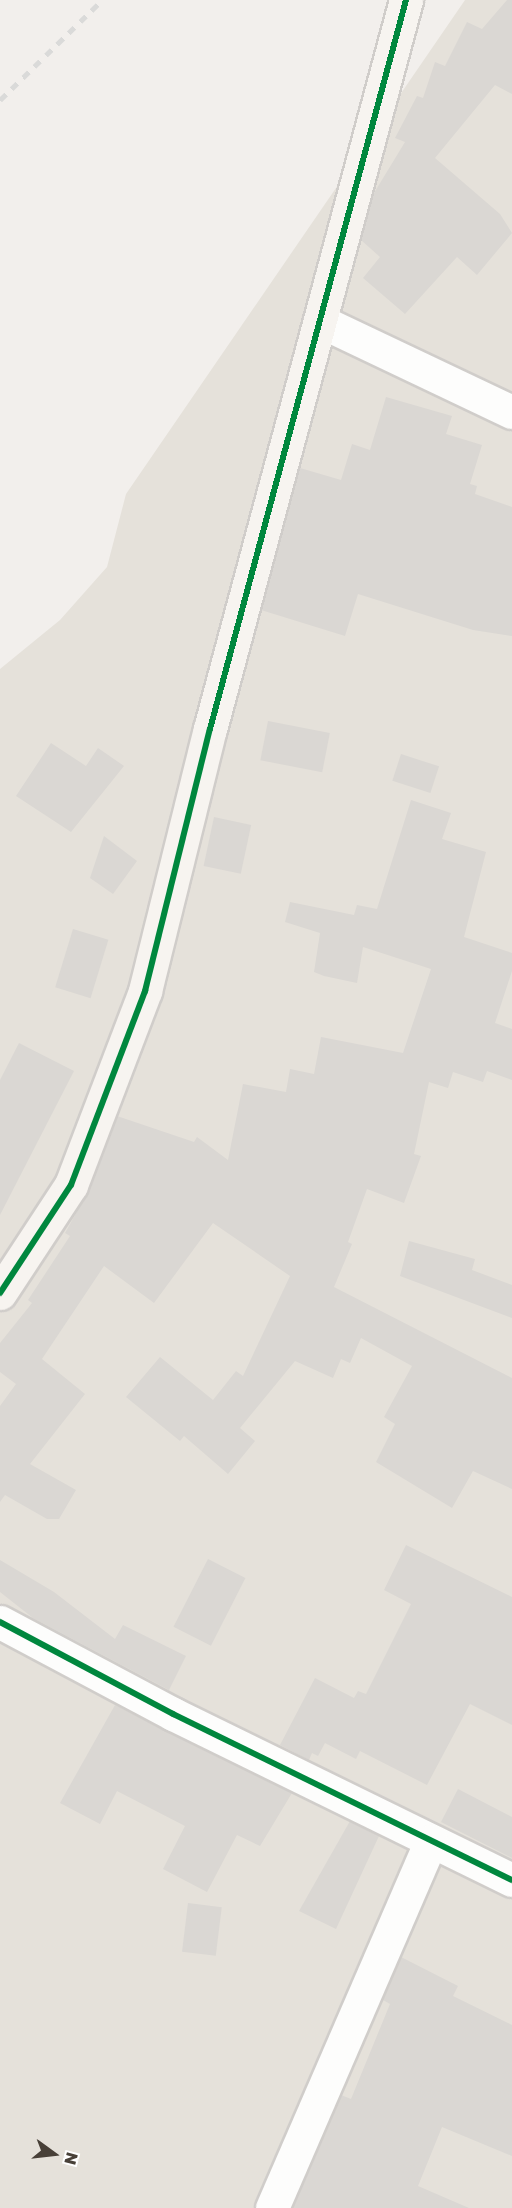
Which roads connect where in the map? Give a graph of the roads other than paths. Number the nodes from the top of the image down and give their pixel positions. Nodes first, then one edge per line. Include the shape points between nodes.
1 (406, 0) edge
2 (320, 321) junction
3 (512, 412) edge
4 (0, 1293) edge
5 (0, 1622) edge
6 (431, 1841) junction
7 (512, 1880) edge
8 (272, 2208) edge

1 - 2 street
2 - 3 street
2 - 4 street via 210,729 145,991 72,1185
5 - 6 street
6 - 7 street
6 - 8 street

